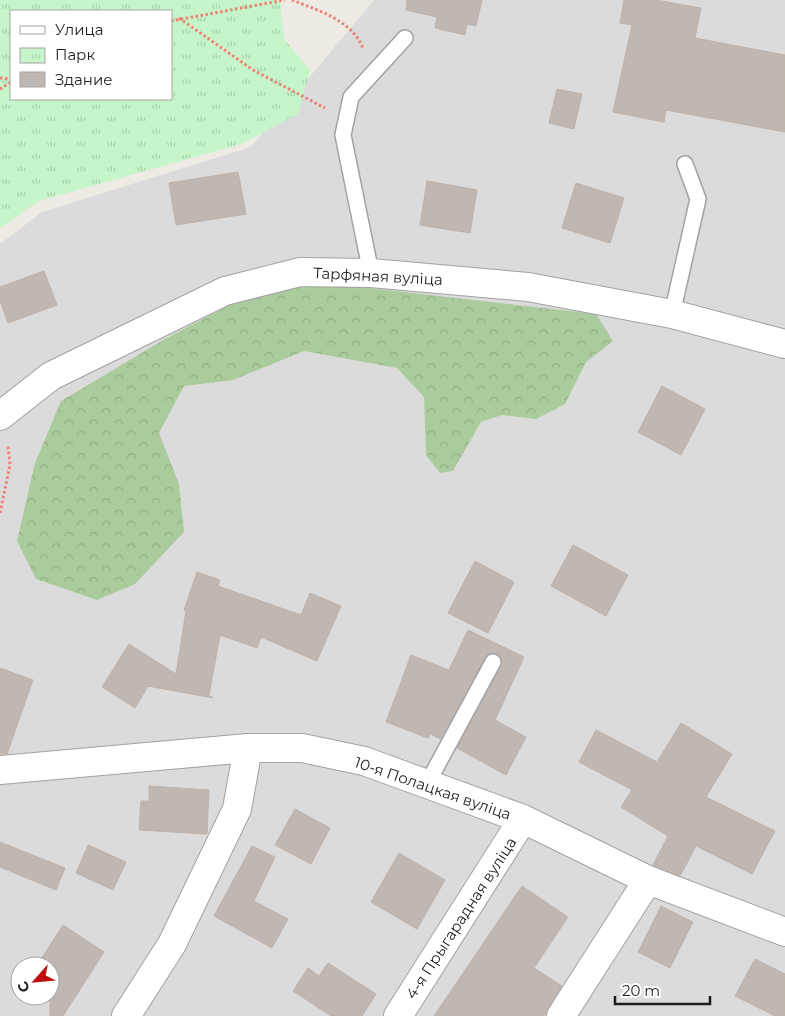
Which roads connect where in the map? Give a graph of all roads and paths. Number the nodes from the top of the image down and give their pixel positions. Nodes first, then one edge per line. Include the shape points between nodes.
1 (285, 0) edge
2 (292, 0) edge
3 (179, 18) junction
4 (172, 21) edge
5 (405, 38) dead end
6 (371, 74) junction
7 (347, 119) junction
8 (685, 164) dead end
9 (371, 273) junction
10 (672, 314) junction
11 (785, 344) edge
12 (2, 414) edge
13 (0, 513) edge
14 (493, 662) dead end
15 (248, 748) junction
16 (0, 770) edge
17 (427, 784) junction
18 (524, 819) junction
19 (648, 880) junction
20 (785, 932) edge
21 (126, 1016) edge
22 (398, 1016) edge
23 (562, 1016) edge

1 - 3 path
2 - 6 path via 334,17 360,40
3 - 4 path
3 - 7 path via 253,70
5 - 6 lane
6 - 7 lane via 352,97
7 - 9 lane via 343,135
8 - 10 lane via 698,200
9 - 10 street, Тарфяная вуліца via 528,288
9 - 12 street, Тарфяная вуліца via 300,272 225,291 51,376
10 - 11 street, Тарфяная вуліца
12 - 13 path via 10,465
14 - 17 lane
15 - 16 street, 10-я Полацкая вуліца
15 - 17 street, 10-я Полацкая вуліца via 302,748 364,762
15 - 21 street via 237,809 172,944
17 - 18 street, 10-я Полацкая вуліца
18 - 19 street, 10-я Полацкая вуліца
18 - 22 street, 4-я Прыгарадная вуліца
19 - 20 street, 10-я Полацкая вуліца
19 - 23 street

